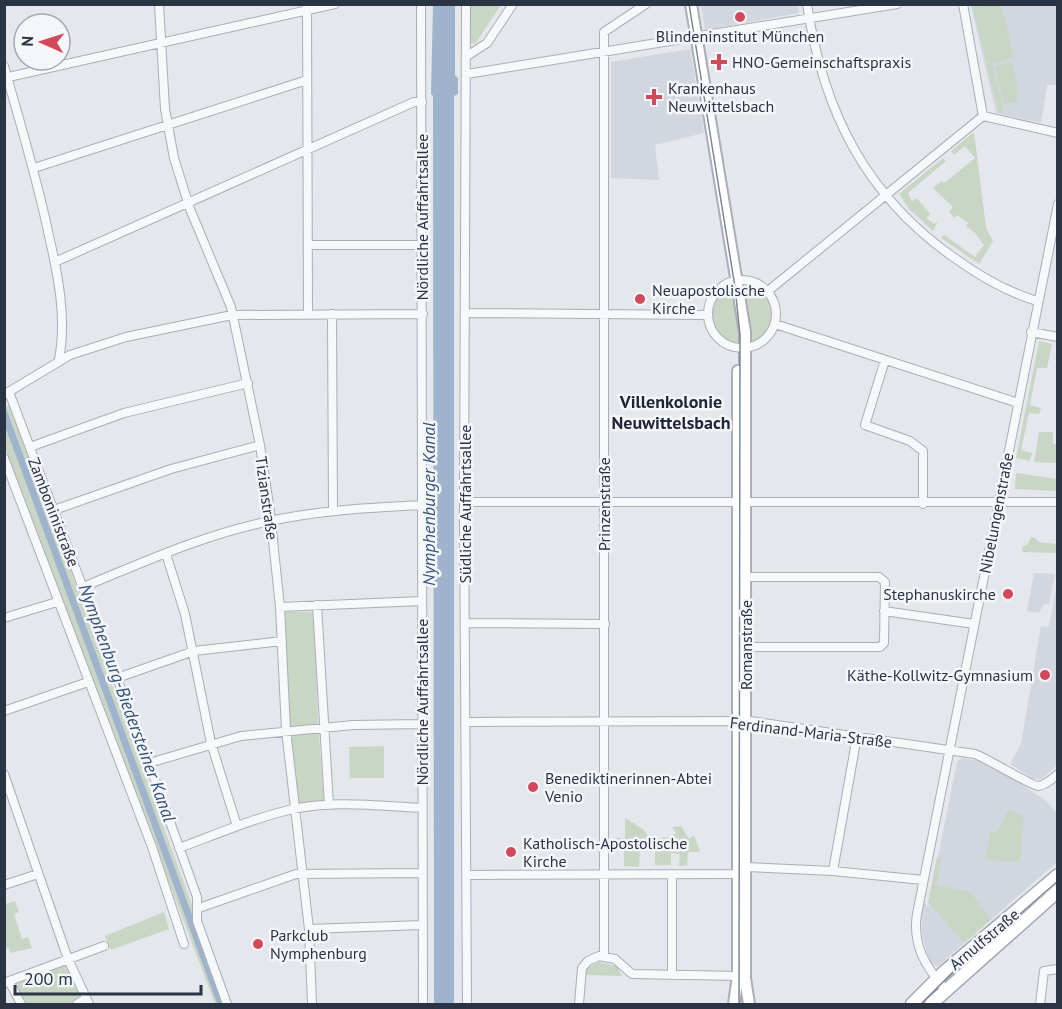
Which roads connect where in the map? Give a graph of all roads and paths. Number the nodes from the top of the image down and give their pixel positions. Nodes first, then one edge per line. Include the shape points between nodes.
1 (159, 4) edge
2 (335, 4) edge
3 (422, 4) edge
4 (466, 4) edge
5 (513, 4) edge
6 (646, 4) edge
7 (691, 4) edge
8 (807, 4) edge
9 (897, 4) edge
10 (963, 4) edge
11 (307, 8) edge
12 (809, 20) junction
13 (696, 38) junction
14 (162, 42) junction
15 (604, 53) junction
16 (467, 56) junction
17 (4, 66) edge
18 (467, 74) junction
19 (6, 78) edge
20 (307, 80) junction
21 (422, 102) junction
22 (983, 116) junction
23 (168, 126) junction
24 (1058, 133) edge
25 (308, 149) junction
26 (34, 168) junction
27 (885, 195) junction
28 (188, 202) junction
29 (1058, 204) edge
30 (1055, 226) edge
31 (308, 245) junction
32 (422, 245) junction
33 (55, 262) junction
34 (736, 284) junction
35 (768, 291) junction
36 (1037, 300) junction
37 (466, 313) junction
38 (308, 314) junction
39 (332, 314) junction
40 (423, 314) junction
41 (604, 314) junction
42 (232, 315) junction
43 (708, 315) junction
44 (775, 324) junction
45 (1031, 332) junction
46 (1058, 337) edge
47 (742, 348) junction
48 (59, 359) junction
49 (885, 360) junction
50 (248, 383) junction
51 (7, 393) edge
52 (1018, 403) junction
53 (260, 445) junction
54 (30, 447) junction
55 (4, 458) edge
56 (604, 500) junction
57 (742, 501) junction
58 (464, 502) junction
59 (1058, 502) edge
60 (998, 503) junction
61 (923, 504) junction
62 (421, 505) junction
63 (54, 510) junction
64 (333, 510) junction
65 (271, 520) junction
66 (166, 554) junction
67 (742, 577) junction
68 (83, 587) junction
69 (422, 601) junction
70 (57, 602) junction
71 (317, 605) junction
72 (280, 607) junction
73 (884, 611) junction
74 (4, 618) edge
75 (465, 623) junction
76 (605, 624) junction
77 (974, 624) junction
78 (282, 641) junction
79 (742, 647) junction
80 (194, 651) junction
81 (117, 678) junction
82 (88, 682) junction
83 (4, 711) edge
84 (742, 721) junction
85 (466, 722) junction
86 (604, 723) junction
87 (422, 724) junction
88 (324, 728) junction
89 (286, 730) junction
90 (857, 736) junction
91 (211, 743) junction
92 (950, 750) junction
93 (149, 763) junction
94 (4, 774) edge
95 (1058, 774) edge
96 (329, 805) junction
97 (423, 808) junction
98 (294, 809) junction
99 (237, 826) junction
100 (179, 848) junction
101 (742, 870) junction
102 (833, 871) junction
103 (422, 873) junction
104 (38, 874) junction
105 (304, 874) junction
106 (672, 874) junction
107 (465, 875) junction
108 (604, 875) junction
109 (1058, 875) edge
110 (923, 880) junction
111 (4, 885) edge
112 (1058, 891) edge
113 (199, 908) junction
114 (422, 925) junction
115 (309, 929) junction
116 (184, 944) dead end
117 (104, 946) dead end
118 (604, 956) junction
119 (68, 959) junction
120 (1058, 969) edge
121 (672, 975) junction
122 (742, 976) junction
123 (936, 979) junction
124 (7, 983) edge
125 (946, 990) junction
126 (87, 1002) edge
127 (21, 1005) edge
128 (77, 1005) edge
129 (227, 1005) edge
130 (312, 1005) edge
131 (423, 1005) edge
132 (467, 1005) edge
133 (579, 1005) edge
134 (734, 1005) edge
135 (749, 1005) edge
136 (912, 1005) edge
137 (931, 1005) edge
138 (1040, 1005) edge

1 - 14 street, Tizianstraße
2 - 11 street
3 - 21 street, Nördliche Auffahrtsallee
4 - 16 street, Südliche Auffahrtsallee
5 - 16 street via 487,43
6 - 15 street, Prinzenstraße via 607,27
7 - 13 main road, Romanstraße
8 - 12 street
9 - 12 street
10 - 22 street
11 - 14 street
11 - 20 street
12 - 13 street
12 - 27 street via 834,112 864,167
13 - 15 street
13 - 34 main road, Romanstraße
14 - 19 street
14 - 23 street, Tizianstraße
15 - 18 street
15 - 41 street, Prinzenstraße
16 - 18 street, Südliche Auffahrtsallee
17 - 19 street
18 - 37 street, Südliche Auffahrtsallee
19 - 26 street
20 - 23 street
20 - 25 street
21 - 25 street via 414,102
21 - 32 street, Nördliche Auffahrtsallee
22 - 24 street
22 - 27 street
23 - 26 street
23 - 28 street, Tizianstraße
25 - 28 street
25 - 31 street
26 - 33 street
27 - 35 street
27 - 36 street via 930,242 999,286
28 - 33 street
28 - 42 street, Tizianstraße
29 - 30 street, Nibelungenstraße
30 - 36 street, Nibelungenstraße
31 - 32 street
31 - 38 street
32 - 40 street, Nördliche Auffahrtsallee
33 - 48 street via 62,332
34 - 35 street via 751,281
34 - 43 street via 725,284 716,292
34 - 47 main road, Romanstraße
35 - 44 street via 775,307
36 - 45 street, Nibelungenstraße
37 - 41 street
37 - 58 street, Südliche Auffahrtsallee
38 - 39 street
38 - 42 street
39 - 40 street
39 - 64 street
40 - 62 street, Nördliche Auffahrtsallee
41 - 43 street
41 - 56 street, Prinzenstraße
42 - 48 street via 126,337
42 - 50 street, Tizianstraße
43 - 47 street via 717,338
44 - 47 street via 764,340
44 - 49 street
45 - 46 street
45 - 52 street, Nibelungenstraße
47 - 57 main road, Romanstraße
48 - 51 street
49 - 52 street
49 - 61 street via 866,425 910,441 923,451
50 - 53 street, Tizianstraße
50 - 54 street via 124,413
51 - 54 street, Zamboninistraße
52 - 60 street, Nibelungenstraße
53 - 63 street via 171,469
53 - 65 street, Tizianstraße
54 - 63 street, Zamboninistraße
55 - 70 street
56 - 57 street
56 - 58 street
56 - 76 street, Prinzenstraße
57 - 61 street
57 - 67 main road, Romanstraße
58 - 75 street, Südliche Auffahrtsallee
59 - 60 street
60 - 61 street
60 - 77 street, Nibelungenstraße
62 - 64 street
62 - 69 street, Nördliche Auffahrtsallee
63 - 68 street, Zamboninistraße
64 - 65 street
65 - 66 street
65 - 72 street, Tizianstraße
66 - 68 street
66 - 80 street
67 - 73 street via 880,578 885,582
67 - 79 main road, Romanstraße
68 - 81 street, Zamboninistraße
69 - 71 street
69 - 87 street, Nördliche Auffahrtsallee
70 - 74 street
70 - 82 street
71 - 72 street
71 - 88 street
72 - 78 street, Tizianstraße
73 - 77 street
73 - 79 street via 884,643 879,648
75 - 76 street
75 - 85 street, Südliche Auffahrtsallee
76 - 86 street, Prinzenstraße
77 - 92 street, Nibelungenstraße
78 - 80 street
78 - 89 street, Tizianstraße
79 - 84 main road, Romanstraße
80 - 81 street
80 - 91 street
81 - 93 street, Zamboninistraße
82 - 83 street
82 - 116 street via 152,847
84 - 86 street, Ferdinand-Maria-Straße
84 - 90 street, Ferdinand-Maria-Straße
84 - 101 main road, Romanstraße
85 - 86 street, Ferdinand-Maria-Straße
85 - 107 street, Südliche Auffahrtsallee
86 - 108 street, Prinzenstraße
87 - 88 street
87 - 97 street, Nördliche Auffahrtsallee
88 - 89 street
88 - 96 street
89 - 91 street
89 - 98 street, Tizianstraße
90 - 92 street, Ferdinand-Maria-Straße
90 - 102 street
91 - 93 street
91 - 99 street
92 - 95 street, Ferdinand-Maria-Straße via 985,758 1030,784 1039,786
92 - 110 street, Nibelungenstraße
93 - 100 street, Zamboninistraße
94 - 104 street
96 - 97 street
96 - 98 street
97 - 103 street, Nördliche Auffahrtsallee
98 - 99 street
98 - 105 street, Tizianstraße
99 - 100 street
100 - 113 street, Zamboninistraße
101 - 102 street
101 - 106 street
101 - 122 main road, Romanstraße
102 - 110 street
103 - 105 street
103 - 114 street, Nördliche Auffahrtsallee
104 - 111 street
104 - 119 street
105 - 113 street via 287,876
105 - 115 street, Tizianstraße
106 - 108 street
106 - 121 street
107 - 108 street
107 - 132 street, Südliche Auffahrtsallee
108 - 118 street, Prinzenstraße
109 - 123 main road, Arnulfstraße
110 - 123 street, Nibelungenstraße via 915,933 923,960
112 - 125 main road, Arnulfstraße
113 - 129 street, Zamboninistraße via 197,921
114 - 115 street
114 - 131 street, Nördliche Auffahrtsallee
115 - 130 street, Tizianstraße
117 - 119 street
118 - 121 street via 619,962 632,974
118 - 133 street via 588,961 582,968
119 - 124 street
119 - 126 street
120 - 138 street via 1044,971
121 - 122 street
122 - 134 main road, Romanstraße
122 - 135 main road, Romanstraße
123 - 125 street, Nibelungenstraße
123 - 136 main road, Arnulfstraße
124 - 127 street
125 - 137 main road, Arnulfstraße
126 - 128 street

